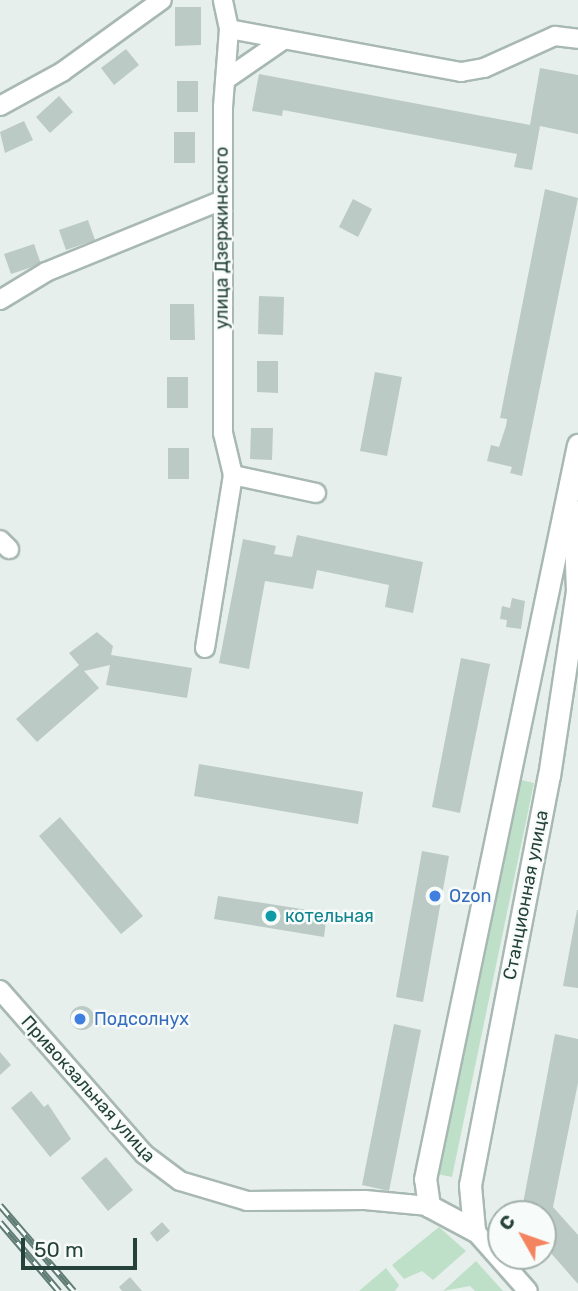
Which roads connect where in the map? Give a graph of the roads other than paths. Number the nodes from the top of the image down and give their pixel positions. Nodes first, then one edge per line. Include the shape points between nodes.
1 (162, 0) edge
2 (223, 0) edge
3 (229, 29) junction
4 (578, 39) edge
5 (283, 40) junction
6 (225, 80) junction
7 (0, 106) edge
8 (222, 200) junction
9 (0, 300) edge
10 (578, 445) edge
11 (233, 475) junction
12 (572, 477) junction
13 (316, 493) dead end
14 (205, 648) dead end
15 (0, 990) edge
16 (429, 1206) junction
17 (474, 1230) junction
18 (528, 1291) edge

1 - 7 street via 62,72
2 - 3 street, улица Дзержинского
3 - 5 street
3 - 6 street, улица Дзержинского
4 - 5 street via 555,36 484,68 461,72
5 - 6 street
6 - 8 street, улица Дзержинского
8 - 9 street via 46,272
8 - 11 street, улица Дзержинского via 223,433
10 - 12 street, Станционная улица
11 - 13 street
11 - 14 street
12 - 16 street, Станционная улица via 425,1179
12 - 17 street, Станционная улица via 577,591 549,776 470,1185
15 - 16 street, Привокзальная улица via 144,1154 180,1181 247,1201 365,1200
16 - 17 street
17 - 18 street

